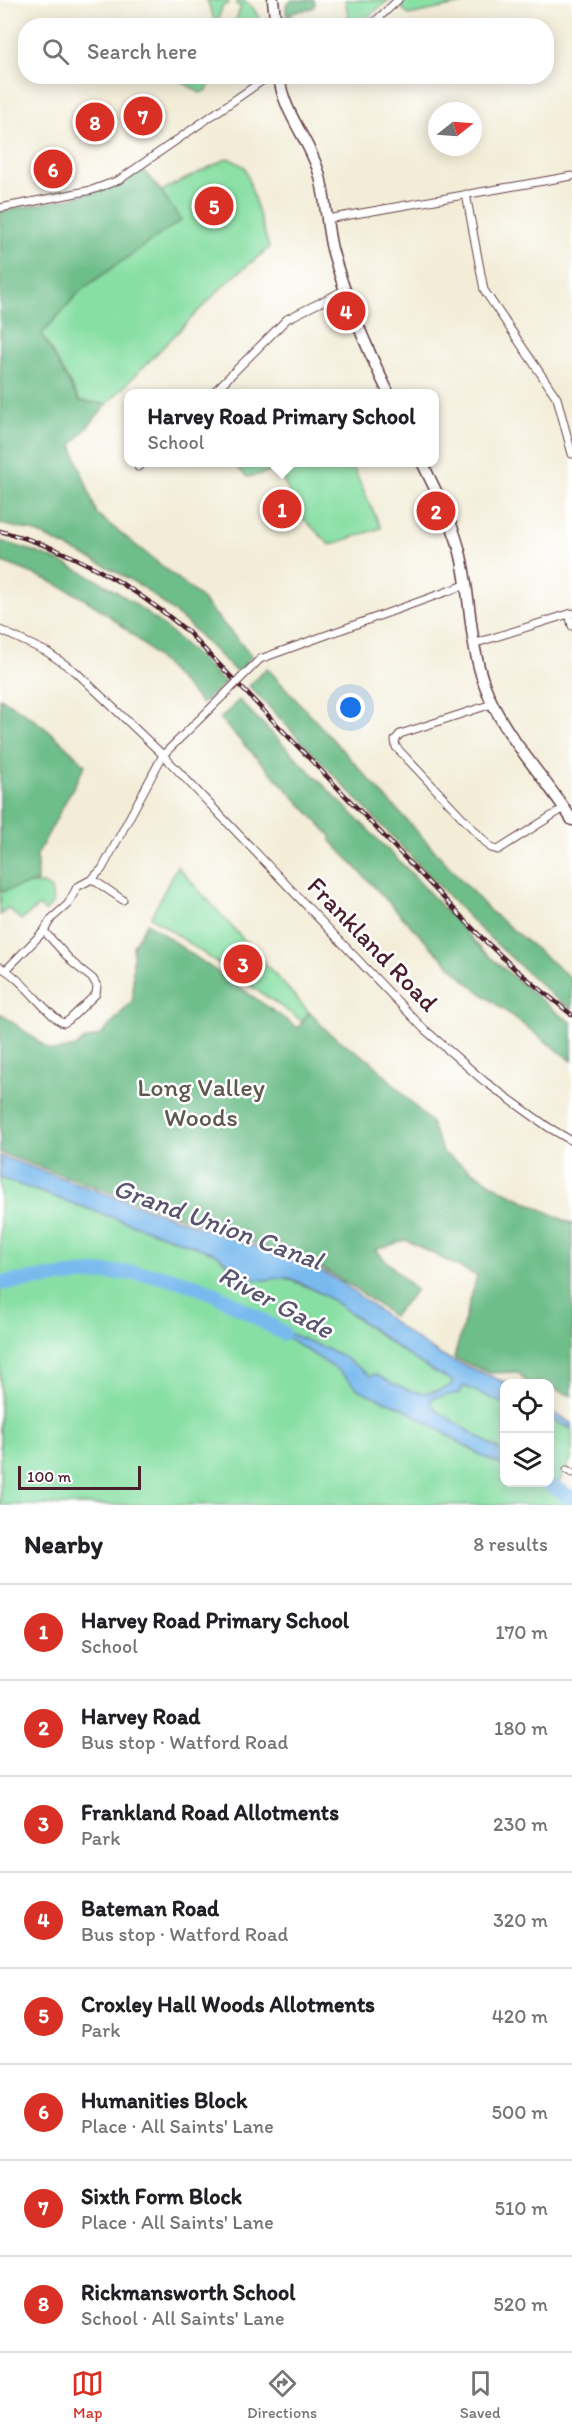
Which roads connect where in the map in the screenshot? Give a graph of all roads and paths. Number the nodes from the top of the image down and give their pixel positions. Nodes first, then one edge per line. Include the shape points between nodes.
1 (273, 0) edge
2 (398, 0) edge
3 (275, 18) edge
4 (379, 18) edge
5 (257, 84) edge
6 (281, 84) edge
7 (572, 176) edge
8 (466, 194) junction
9 (0, 208) edge
10 (327, 219) junction
11 (345, 290) junction
12 (216, 389) edge
13 (387, 389) edge
14 (572, 454) edge
15 (424, 467) edge
16 (465, 585) junction
17 (570, 613) edge
18 (572, 626) edge
19 (0, 630) edge
20 (473, 644) junction
21 (492, 704) junction
22 (163, 755) junction
23 (564, 807) junction
24 (572, 820) edge
25 (92, 879) junction
26 (123, 900) dead end
27 (44, 931) junction
28 (3, 969) edge
29 (572, 1141) edge

1 - 3 main road
2 - 4 street
5 - 9 street via 119,180 92,190
6 - 10 main road via 285,104 308,144 319,174
7 - 8 street
8 - 10 street
8 - 14 street via 484,290 557,398
10 - 11 main road
11 - 12 street via 287,318
11 - 13 main road via 365,345
15 - 16 main road via 460,550
16 - 20 main road
16 - 22 street, bridge via 260,659
17 - 18 street
17 - 20 street
19 - 22 street, Frankland Road via 47,652 76,672
20 - 21 main road
21 - 23 main road
21 - 23 street via 400,734 395,740 396,747 491,848 502,849
22 - 25 street via 102,869
22 - 29 street, Frankland Road via 423,1028 484,1081
23 - 24 main road
25 - 26 street
25 - 27 street via 77,887
27 - 28 street
27 - 28 street via 98,988 69,1020 60,1022 25,984

